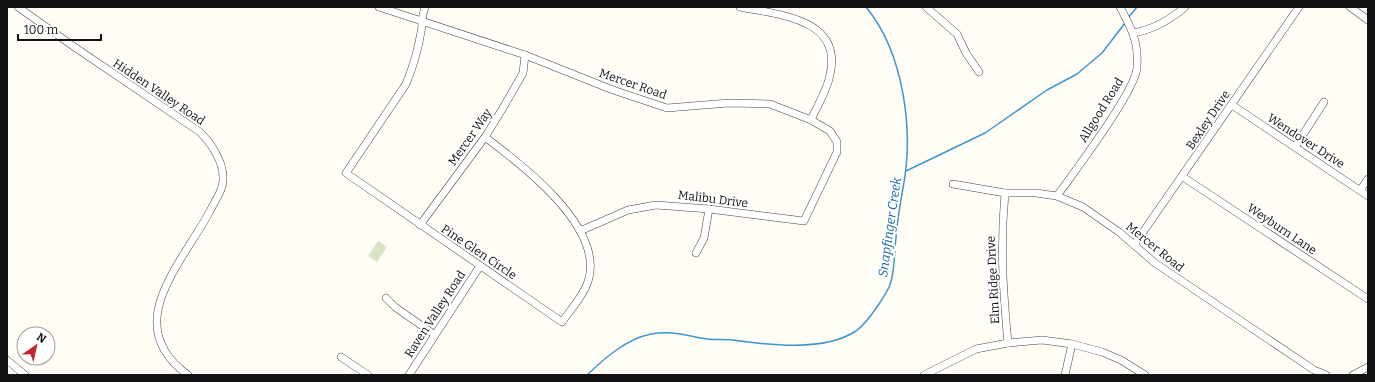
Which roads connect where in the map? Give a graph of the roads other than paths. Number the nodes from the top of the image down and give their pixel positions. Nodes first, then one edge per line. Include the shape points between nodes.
1 (18, 7) edge
2 (379, 7) edge
3 (425, 7) edge
4 (740, 7) edge
5 (926, 7) edge
6 (1120, 7) edge
7 (1185, 7) edge
8 (1299, 7) edge
9 (1350, 7) edge
10 (420, 20) junction
11 (1368, 20) edge
12 (1134, 33) junction
13 (525, 55) junction
14 (979, 72) dead end
15 (1324, 102) dead end
16 (1232, 105) junction
17 (811, 120) junction
18 (485, 136) junction
19 (1294, 146) junction
20 (1183, 176) junction
21 (1368, 179) edge
22 (823, 181) joint
23 (953, 184) dead end
24 (1360, 190) junction
25 (1005, 193) junction
26 (1058, 196) junction
27 (1368, 196) edge
28 (709, 209) junction
29 (420, 225) junction
30 (580, 231) junction
31 (1134, 245) junction
32 (696, 253) dead end
33 (480, 266) junction
34 (386, 298) dead end
35 (1368, 299) edge
36 (436, 335) junction
37 (1008, 343) junction
38 (1072, 344) junction
39 (341, 357) dead end
40 (7, 360) edge
41 (1368, 368) edge
42 (25, 375) edge
43 (188, 375) edge
44 (368, 375) edge
45 (409, 375) edge
46 (924, 375) edge
47 (1064, 375) edge
48 (1145, 375) edge
49 (1326, 375) edge
50 (1353, 375) edge

1 - 43 street, Hidden Valley Road via 200,132 208,140 220,164 224,176 223,186 166,286 156,315 156,327 165,354
2 - 10 street, Mercer Road
3 - 10 street, Pine Glen Circle
4 - 17 street via 793,18 808,24 825,38 831,49 831,72
5 - 14 street via 957,34
6 - 12 street, Allgood Road
7 - 12 street via 1160,24
8 - 16 street, Bexley Drive
9 - 11 street
10 - 13 street, Mercer Road
10 - 29 street, Pine Glen Circle via 421,30 413,68 406,84 346,173
12 - 26 street, Allgood Road via 1137,70 1132,84
13 - 17 street, Mercer Road via 613,90 667,108 729,103 770,104
13 - 18 street, Mercer Way via 523,73 517,86
15 - 19 street
16 - 19 street, Wendover Drive
16 - 20 street, Bexley Drive
17 - 22 street, Mercer Road via 830,131 837,142 837,152
18 - 29 street, Mercer Way
18 - 30 street, Pine Glen Circle via 532,173 560,202
19 - 24 street, Wendover Drive
20 - 31 street, Bexley Drive
20 - 35 street, Weyburn Lane
21 - 24 street
22 - 28 street, Malibu Drive via 804,221
23 - 25 street, Mercer Road
24 - 27 street, Wendover Drive
25 - 26 street, Mercer Road
25 - 37 street, Elm Ridge Drive via 1001,245
26 - 31 street, Mercer Road via 1102,219
28 - 30 street, Malibu Drive via 671,205 643,206
28 - 32 street via 704,238
29 - 33 street, Pine Glen Circle
30 - 33 street, Pine Glen Circle via 588,252 589,278 583,292 562,322
31 - 49 street, Mercer Road via 1154,264 1314,370
33 - 36 street, Raven Valley Road
34 - 36 street via 395,308
36 - 45 street, Raven Valley Road
37 - 38 street via 1042,340
37 - 46 street via 976,349
38 - 47 street
38 - 48 street via 1114,358
39 - 44 street
40 - 42 street
41 - 50 street

